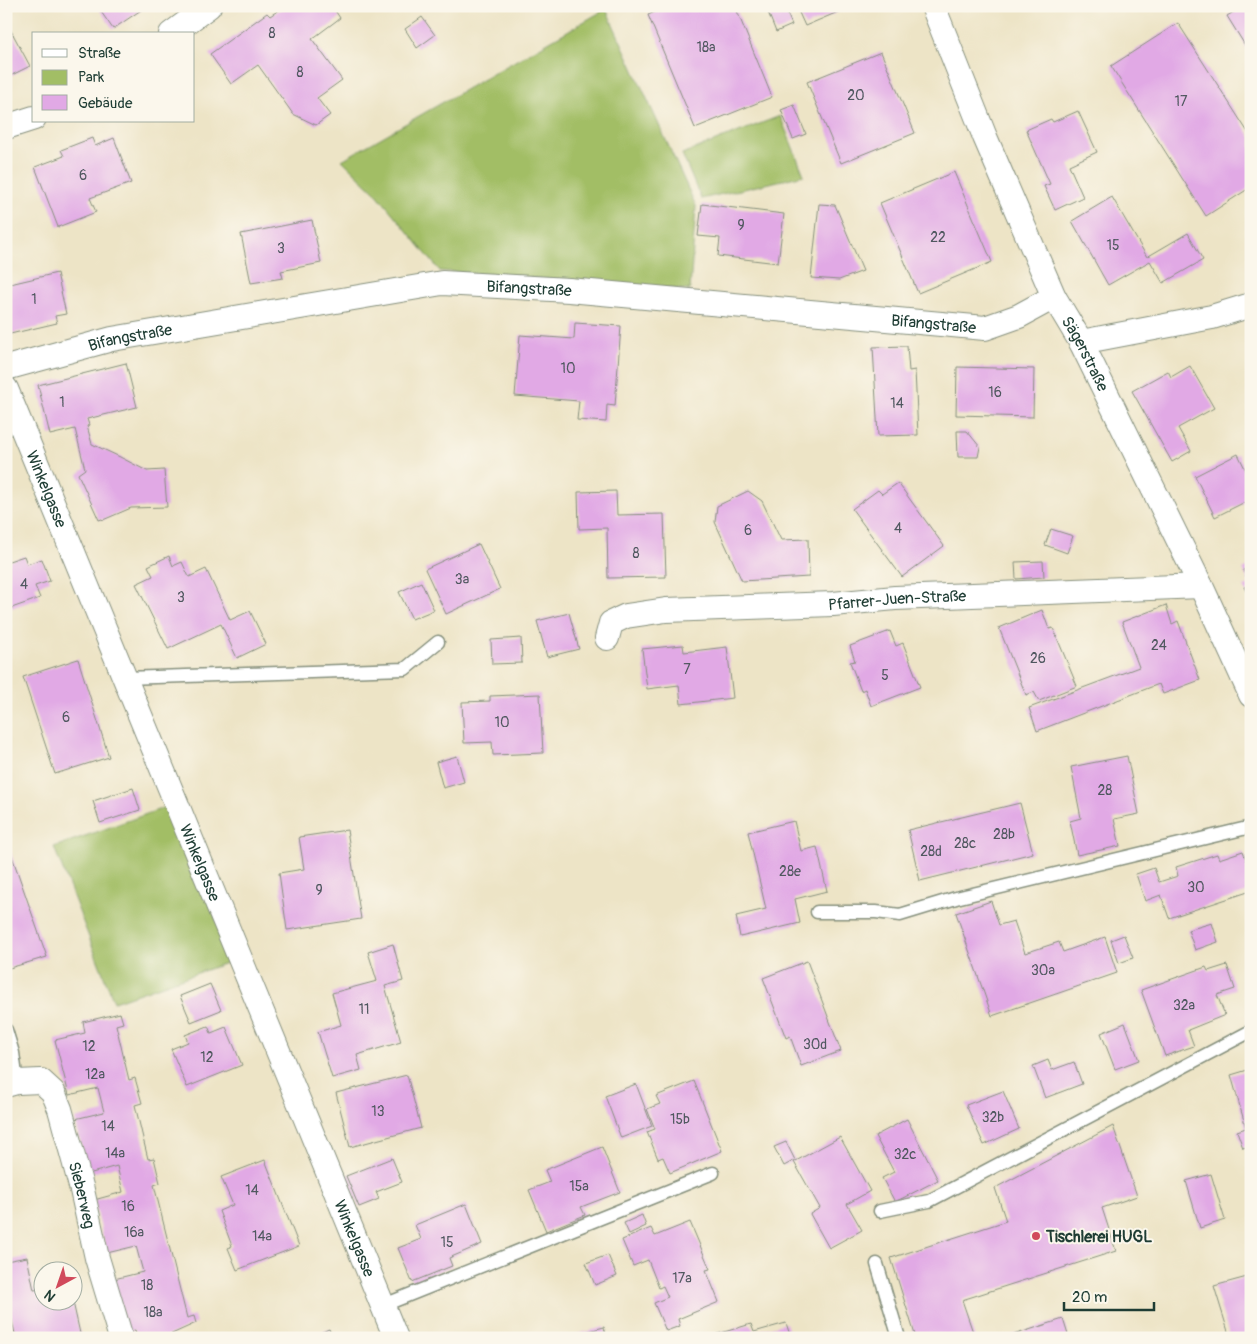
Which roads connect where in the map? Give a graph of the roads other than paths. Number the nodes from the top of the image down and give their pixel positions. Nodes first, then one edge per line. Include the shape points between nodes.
1 (209, 6) edge
2 (933, 6) edge
3 (174, 32) edge
4 (32, 119) edge
5 (6, 127) edge
6 (1054, 297) junction
7 (1251, 305) edge
8 (1081, 342) junction
9 (6, 368) edge
10 (6, 389) edge
11 (1201, 586) junction
12 (607, 638) dead end
13 (438, 642) dead end
14 (126, 678) junction
15 (1251, 695) edge
16 (1251, 827) edge
17 (817, 912) dead end
18 (6, 1030) edge
19 (1251, 1032) edge
20 (12, 1083) edge
21 (713, 1173) dead end
22 (880, 1211) dead end
23 (877, 1264) dead end
24 (384, 1305) junction
25 (121, 1338) edge
26 (396, 1338) edge
27 (899, 1338) edge

1 - 3 street
2 - 6 street, Sägerstraße
4 - 5 street
6 - 8 street, Sägerstraße
6 - 9 street, Bifangstraße via 1019,316 985,328 568,290 442,283 112,339
7 - 8 street via 1212,318
8 - 11 street, Sägerstraße
10 - 14 street, Winkelgasse
11 - 12 street, Pfarrer-Juen-Straße via 666,610 626,616 611,623
11 - 15 street, Sägerstraße
13 - 14 lane via 405,669
14 - 24 street, Winkelgasse
16 - 17 lane via 900,914
18 - 20 lane, Sieberweg via 13,1053
19 - 22 lane via 928,1201
20 - 25 street, Sieberweg via 41,1081 57,1101
21 - 24 lane
23 - 27 lane
24 - 26 street, Winkelgasse

